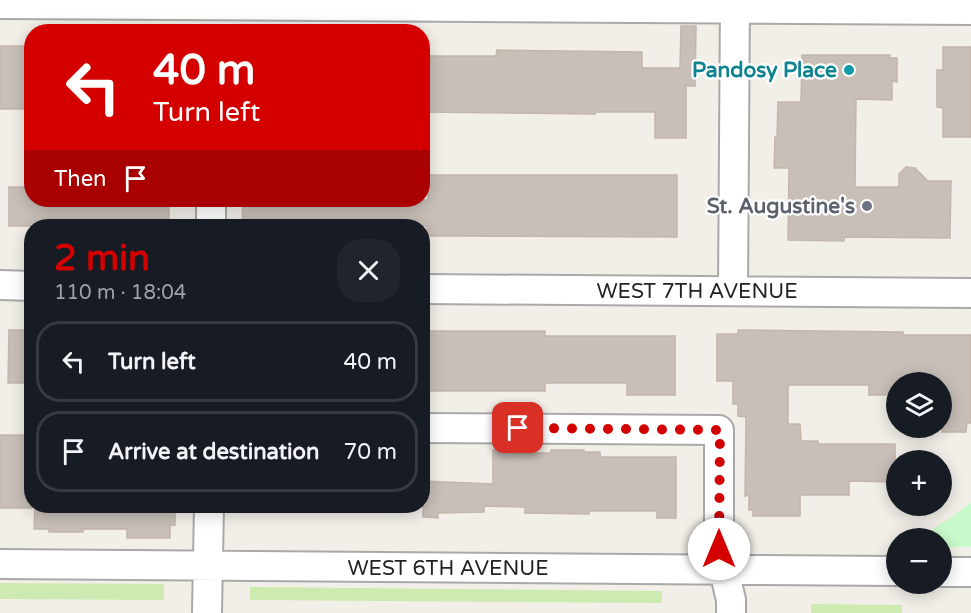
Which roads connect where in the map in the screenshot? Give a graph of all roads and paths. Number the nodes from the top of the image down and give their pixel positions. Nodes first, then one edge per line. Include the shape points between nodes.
1 (0, 4) edge
2 (735, 4) edge
3 (971, 10) edge
4 (211, 12) edge
5 (0, 285) edge
6 (24, 285) edge
7 (430, 289) edge
8 (733, 291) junction
9 (971, 293) edge
10 (430, 428) edge
11 (209, 513) edge
12 (0, 564) edge
13 (208, 566) junction
14 (724, 570) junction
15 (886, 571) edge
16 (952, 572) edge
17 (971, 572) edge
18 (207, 613) edge
19 (731, 613) edge

1 - 4 street
2 - 3 street
2 - 4 street
2 - 8 street
5 - 6 street
7 - 8 street, WEST 7TH AVENUE
8 - 9 street, WEST 7TH AVENUE
10 - 14 street via 720,430 719,549
11 - 13 street
12 - 13 street, WEST 6TH AVENUE
13 - 14 street, WEST 6TH AVENUE
13 - 18 street
14 - 15 street, WEST 6TH AVENUE
14 - 19 street
16 - 17 street

